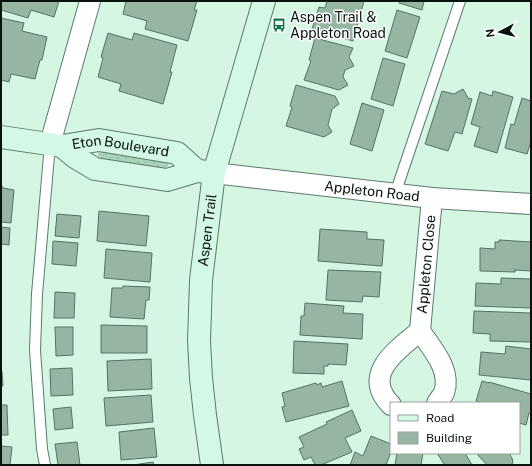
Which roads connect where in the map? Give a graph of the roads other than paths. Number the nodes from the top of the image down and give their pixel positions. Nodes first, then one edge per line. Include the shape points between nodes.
1 (90, 1) edge
2 (264, 1) edge
3 (460, 1) edge
4 (1, 137) edge
5 (56, 145) junction
6 (205, 172) junction
7 (395, 194) junction
8 (432, 198) junction
9 (531, 204) edge
10 (420, 331) junction
11 (438, 402) edge
12 (390, 404) edge
13 (45, 465) edge
14 (212, 465) edge

1 - 5 street
2 - 6 street, Aspen Trail
3 - 7 lane
4 - 5 street, Eton Boulevard
5 - 6 street, Eton Boulevard via 99,140 177,153
5 - 6 street, Eton Boulevard via 95,169 167,180
5 - 13 lane via 37,294 35,350
6 - 7 street, Appleton Road
6 - 14 street, Aspen Trail via 199,341 204,408
7 - 8 street, Appleton Road
8 - 9 street, Appleton Road
8 - 10 street, Appleton Close
10 - 11 street, Appleton Close via 444,371 444,394
10 - 12 street, Appleton Close via 384,365 380,389

